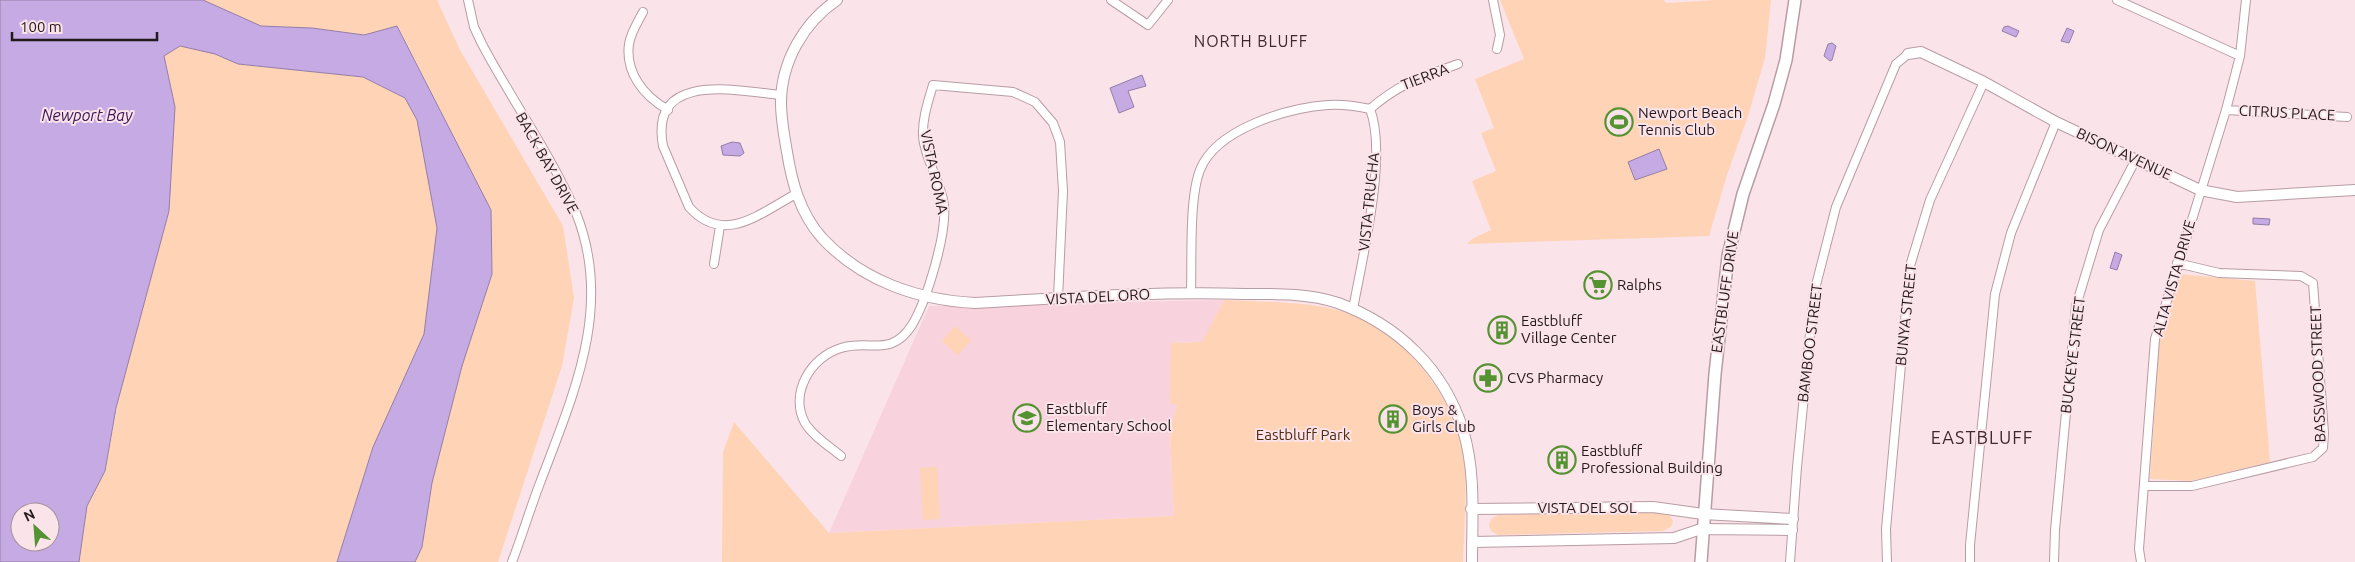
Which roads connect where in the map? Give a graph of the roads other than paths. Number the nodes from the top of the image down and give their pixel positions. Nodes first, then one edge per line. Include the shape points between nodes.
1 (468, 0) edge
2 (837, 0) edge
3 (1112, 0) edge
4 (1168, 0) edge
5 (1493, 0) edge
6 (1795, 0) edge
7 (2116, 0) edge
8 (2246, 0) edge
9 (643, 12) dead end
10 (1497, 49) dead end
11 (1908, 54) joint
12 (2240, 56) junction
13 (1458, 64) dead end
14 (1984, 82) junction
15 (782, 95) junction
16 (1370, 109) junction
17 (668, 110) junction
18 (2226, 110) junction
19 (2347, 117) dead end
20 (2056, 122) junction
21 (2136, 159) junction
22 (2200, 190) junction
23 (2355, 190) edge
24 (796, 194) junction
25 (720, 226) junction
26 (2177, 263) junction
27 (714, 264) dead end
28 (1191, 292) junction
29 (924, 296) junction
30 (1058, 298) junction
31 (1353, 309) junction
32 (841, 456) dead end
33 (2144, 486) junction
34 (1471, 509) junction
35 (1703, 514) junction
36 (1793, 519) junction
37 (1702, 529) junction
38 (1792, 530) junction
39 (1472, 542) junction
40 (512, 562) edge
41 (1472, 562) edge
42 (1700, 562) edge
43 (1790, 562) edge
44 (1887, 562) edge
45 (1970, 562) edge
46 (2054, 562) edge
47 (2141, 562) edge

1 - 40 street, BACK BAY DRIVE via 482,44 575,212 587,246 592,274 590,324 575,388
2 - 15 street, VISTA DEL ORO via 804,33 786,69
3 - 4 street via 1148,25
5 - 10 street via 1500,36
6 - 35 main road, EASTBLUFF DRIVE via 1779,87 1743,194 1728,256
7 - 12 street
8 - 12 street, ALTA VISTA DRIVE
9 - 17 street via 630,44 631,64 640,88
11 - 14 street, BISON AVENUE via 1922,52
11 - 36 street, BAMBOO STREET via 1896,64 1836,207 1814,293
12 - 18 street, ALTA VISTA DRIVE
13 - 16 street, TIERRA via 1409,80
14 - 20 street, BISON AVENUE
14 - 44 street, BUNYA STREET via 1930,200 1910,266 1886,529
15 - 17 street via 697,89 680,96
15 - 24 street, VISTA DEL ORO via 790,175
16 - 28 street via 1341,104 1301,109 1241,130 1215,147 1204,161 1196,185
16 - 31 street, VISTA TRUCHA via 1375,172
17 - 25 street via 661,127 661,137 685,199 696,214
18 - 19 street, CITRUS PLACE
18 - 22 street, ALTA VISTA DRIVE
20 - 21 street, BISON AVENUE
20 - 45 street via 2011,233 1995,294
21 - 22 street, BISON AVENUE
21 - 46 street, BUCKEYE STREET via 2099,230 2076,306 2054,530
22 - 23 street, BISON AVENUE via 2237,197
22 - 26 street, ALTA VISTA DRIVE
24 - 25 street via 743,223
24 - 29 street, VISTA DEL ORO via 813,226 850,263 891,286
25 - 27 street
26 - 33 street, ALTA VISTA DRIVE via 2155,339
26 - 33 street, BASSWOOD STREET via 2219,273 2301,276 2313,283 2323,448 2313,457 2192,486
28 - 30 street, VISTA DEL ORO
28 - 31 street, VISTA DEL ORO via 1297,295
29 - 30 street, VISTA DEL ORO via 975,302
29 - 30 street, VISTA ROMA via 944,220 941,190 923,137 933,85 1013,92 1035,102 1053,123 1060,142 1064,192
29 - 32 street via 913,324 900,339 881,346 839,348 805,377 799,403 805,423
31 - 34 street, VISTA DEL ORO via 1382,323 1413,348 1449,395 1468,451
33 - 47 street, ALTA VISTA DRIVE via 2139,549
34 - 35 street, VISTA DEL SOL via 1653,507
34 - 39 street, VISTA DEL ORO
35 - 36 street, VISTA DEL SOL
35 - 37 main road, EASTBLUFF DRIVE
36 - 38 street, BAMBOO STREET
37 - 38 street, VISTA DEL SOL
37 - 39 street, VISTA DEL SOL via 1674,538
37 - 42 main road, EASTBLUFF DRIVE
38 - 43 street, BAMBOO STREET
39 - 41 street, VISTA DEL ORO

